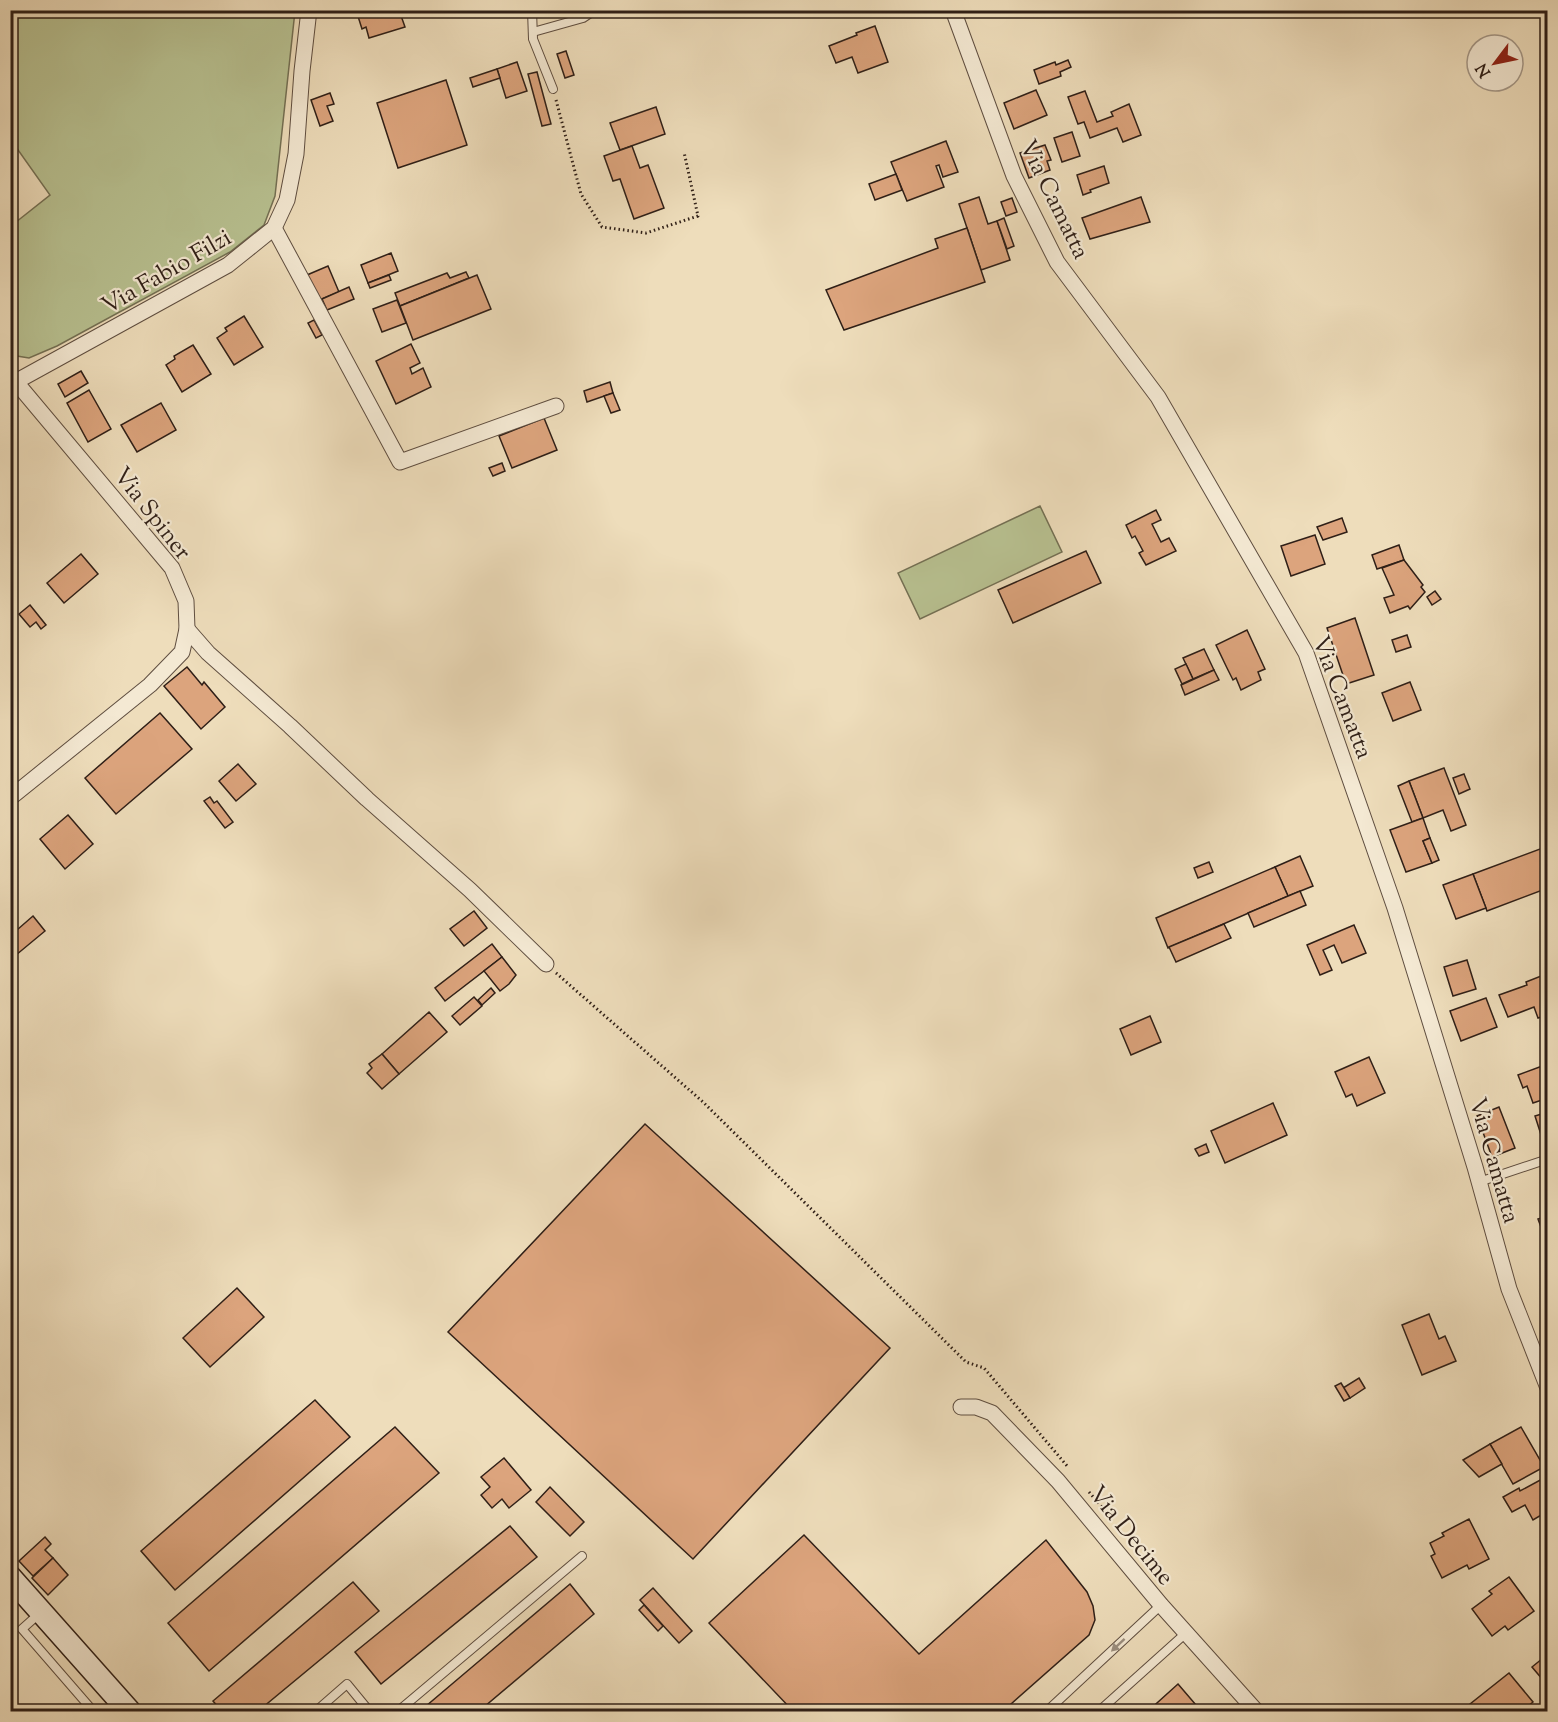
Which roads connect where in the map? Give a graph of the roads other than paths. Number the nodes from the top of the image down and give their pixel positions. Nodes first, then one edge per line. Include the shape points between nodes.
1 (309, 10) edge
2 (532, 10) edge
3 (595, 10) edge
4 (953, 10) edge
5 (533, 32) junction
6 (553, 89) road end
7 (274, 228) junction
8 (14, 378) edge
9 (556, 406) dead end
10 (188, 629) junction
11 (10, 798) edge
12 (546, 964) road end
13 (1548, 1159) edge
14 (1479, 1182) junction
15 (1548, 1388) edge
16 (961, 1407) dead end
17 (582, 1556) dead end
18 (10, 1577) edge
19 (1161, 1605) junction
20 (41, 1612) junction
21 (1186, 1633) junction
22 (94, 1712) edge
23 (130, 1712) edge
24 (315, 1712) edge
25 (370, 1712) edge
26 (397, 1712) edge
27 (1047, 1712) edge
28 (1098, 1712) edge
29 (1257, 1712) edge

1 - 7 street, Via Fabio Filzi via 296,154 287,200
2 - 5 lane
3 - 5 lane via 583,18
4 - 14 street, Via Camatta via 1014,176 1057,262 1158,397 1306,653 1395,908
5 - 6 lane
7 - 8 street, Via Fabio Filzi via 228,266
7 - 9 street via 400,462
8 - 10 street, Via Spiner via 172,568 186,601
10 - 11 street, Via Spiner via 182,652 150,685
10 - 12 street via 208,653
13 - 14 lane
14 - 15 street, Via Camatta via 1509,1289
16 - 19 street, Via Decime via 992,1413 1058,1481
17 - 26 lane
18 - 20 street
19 - 21 street, Via Decime
19 -> 27 lane
20 - 22 lane via 22,1629
20 - 23 street
21 - 28 lane
21 - 29 street, Via Decime
24 - 25 lane via 347,1684

